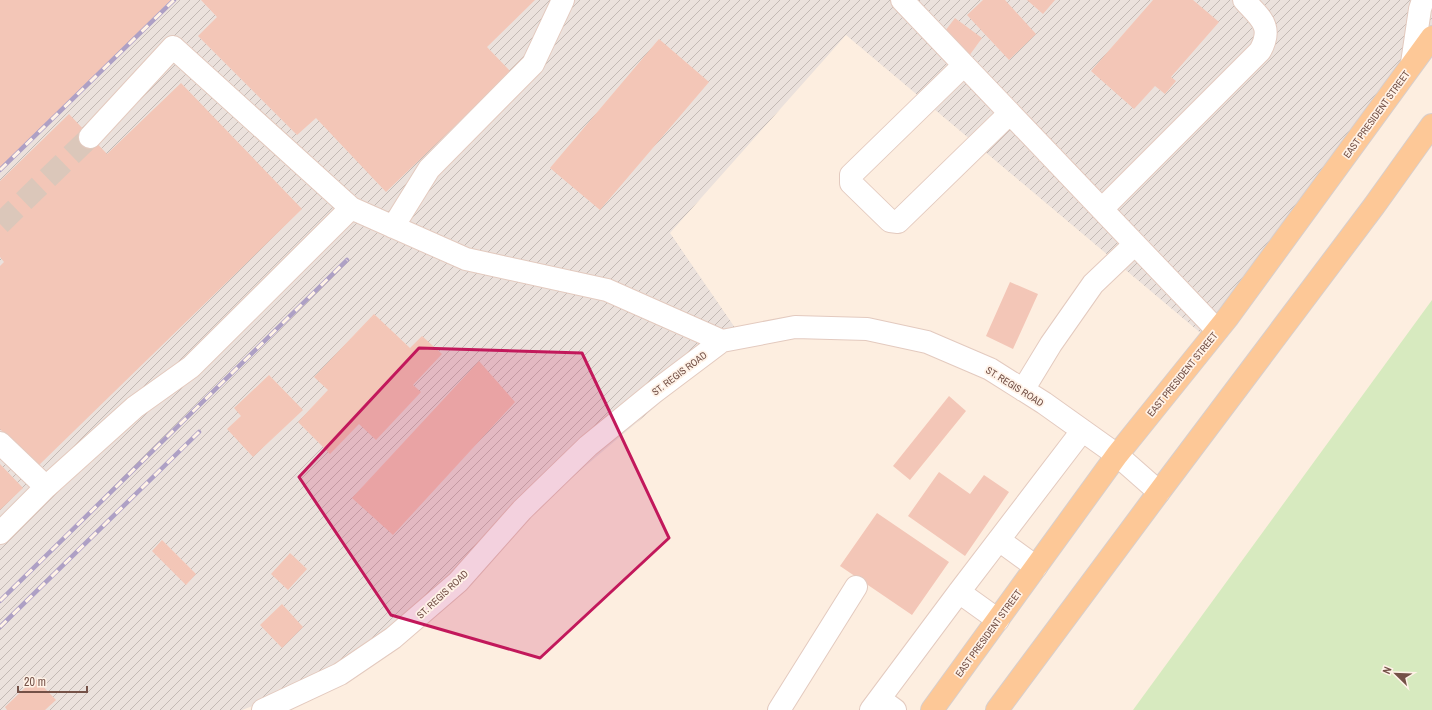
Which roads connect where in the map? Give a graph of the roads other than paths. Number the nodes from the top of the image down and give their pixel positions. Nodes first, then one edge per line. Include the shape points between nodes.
1 (564, 0) edge
2 (902, 0) edge
3 (1244, 0) edge
4 (1423, 0) edge
5 (1432, 37) edge
6 (1412, 63) junction
7 (964, 65) junction
8 (1010, 113) junction
9 (1432, 125) edge
10 (90, 137) tunnel mouth
11 (351, 208) junction
12 (1102, 209) junction
13 (393, 227) junction
14 (1135, 244) junction
15 (1217, 330) junction
16 (722, 341) junction
17 (1023, 390) junction
18 (1082, 431) junction
19 (0, 443) edge
20 (1117, 455) junction
21 (46, 487) junction
22 (1158, 492) junction
23 (0, 533) edge
24 (999, 540) junction
25 (1036, 567) junction
26 (856, 587) dead end
27 (959, 592) junction
28 (998, 620) junction
29 (882, 706) edge
30 (265, 710) edge
31 (779, 710) edge
32 (932, 710) edge
33 (998, 710) edge

1 - 13 lane via 533,64 429,169
2 - 7 lane
3 - 12 lane via 1266,27 1266,42 1260,51
4 - 6 lane
5 - 6 main road, EAST PRESIDENT STREET
6 - 15 main road, EAST PRESIDENT STREET
7 - 8 lane
7 - 8 lane via 851,175 851,183 890,221 898,222
8 - 12 lane
9 - 22 main road
10 - 11 lane via 173,47
11 - 13 lane
11 - 21 lane via 191,367 135,407
12 - 14 lane
13 - 16 lane via 466,259 607,290
14 - 15 lane
14 - 17 lane via 1093,284
15 - 20 main road, EAST PRESIDENT STREET
16 - 17 lane, ST. REGIS ROAD via 795,327 867,329 927,342 990,369
16 - 30 lane, ST. REGIS ROAD via 588,446 522,510 458,582 393,638 340,674
17 - 18 lane, ST. REGIS ROAD
18 - 20 lane, ST. REGIS ROAD
18 - 24 lane
19 - 21 lane
20 - 22 lane, ST. REGIS ROAD
20 - 25 main road, EAST PRESIDENT STREET
21 - 23 lane
22 - 33 main road
24 - 25 lane
24 - 27 lane
25 - 28 main road, EAST PRESIDENT STREET
26 - 31 lane
27 - 28 lane
27 - 29 lane
28 - 32 main road, EAST PRESIDENT STREET

